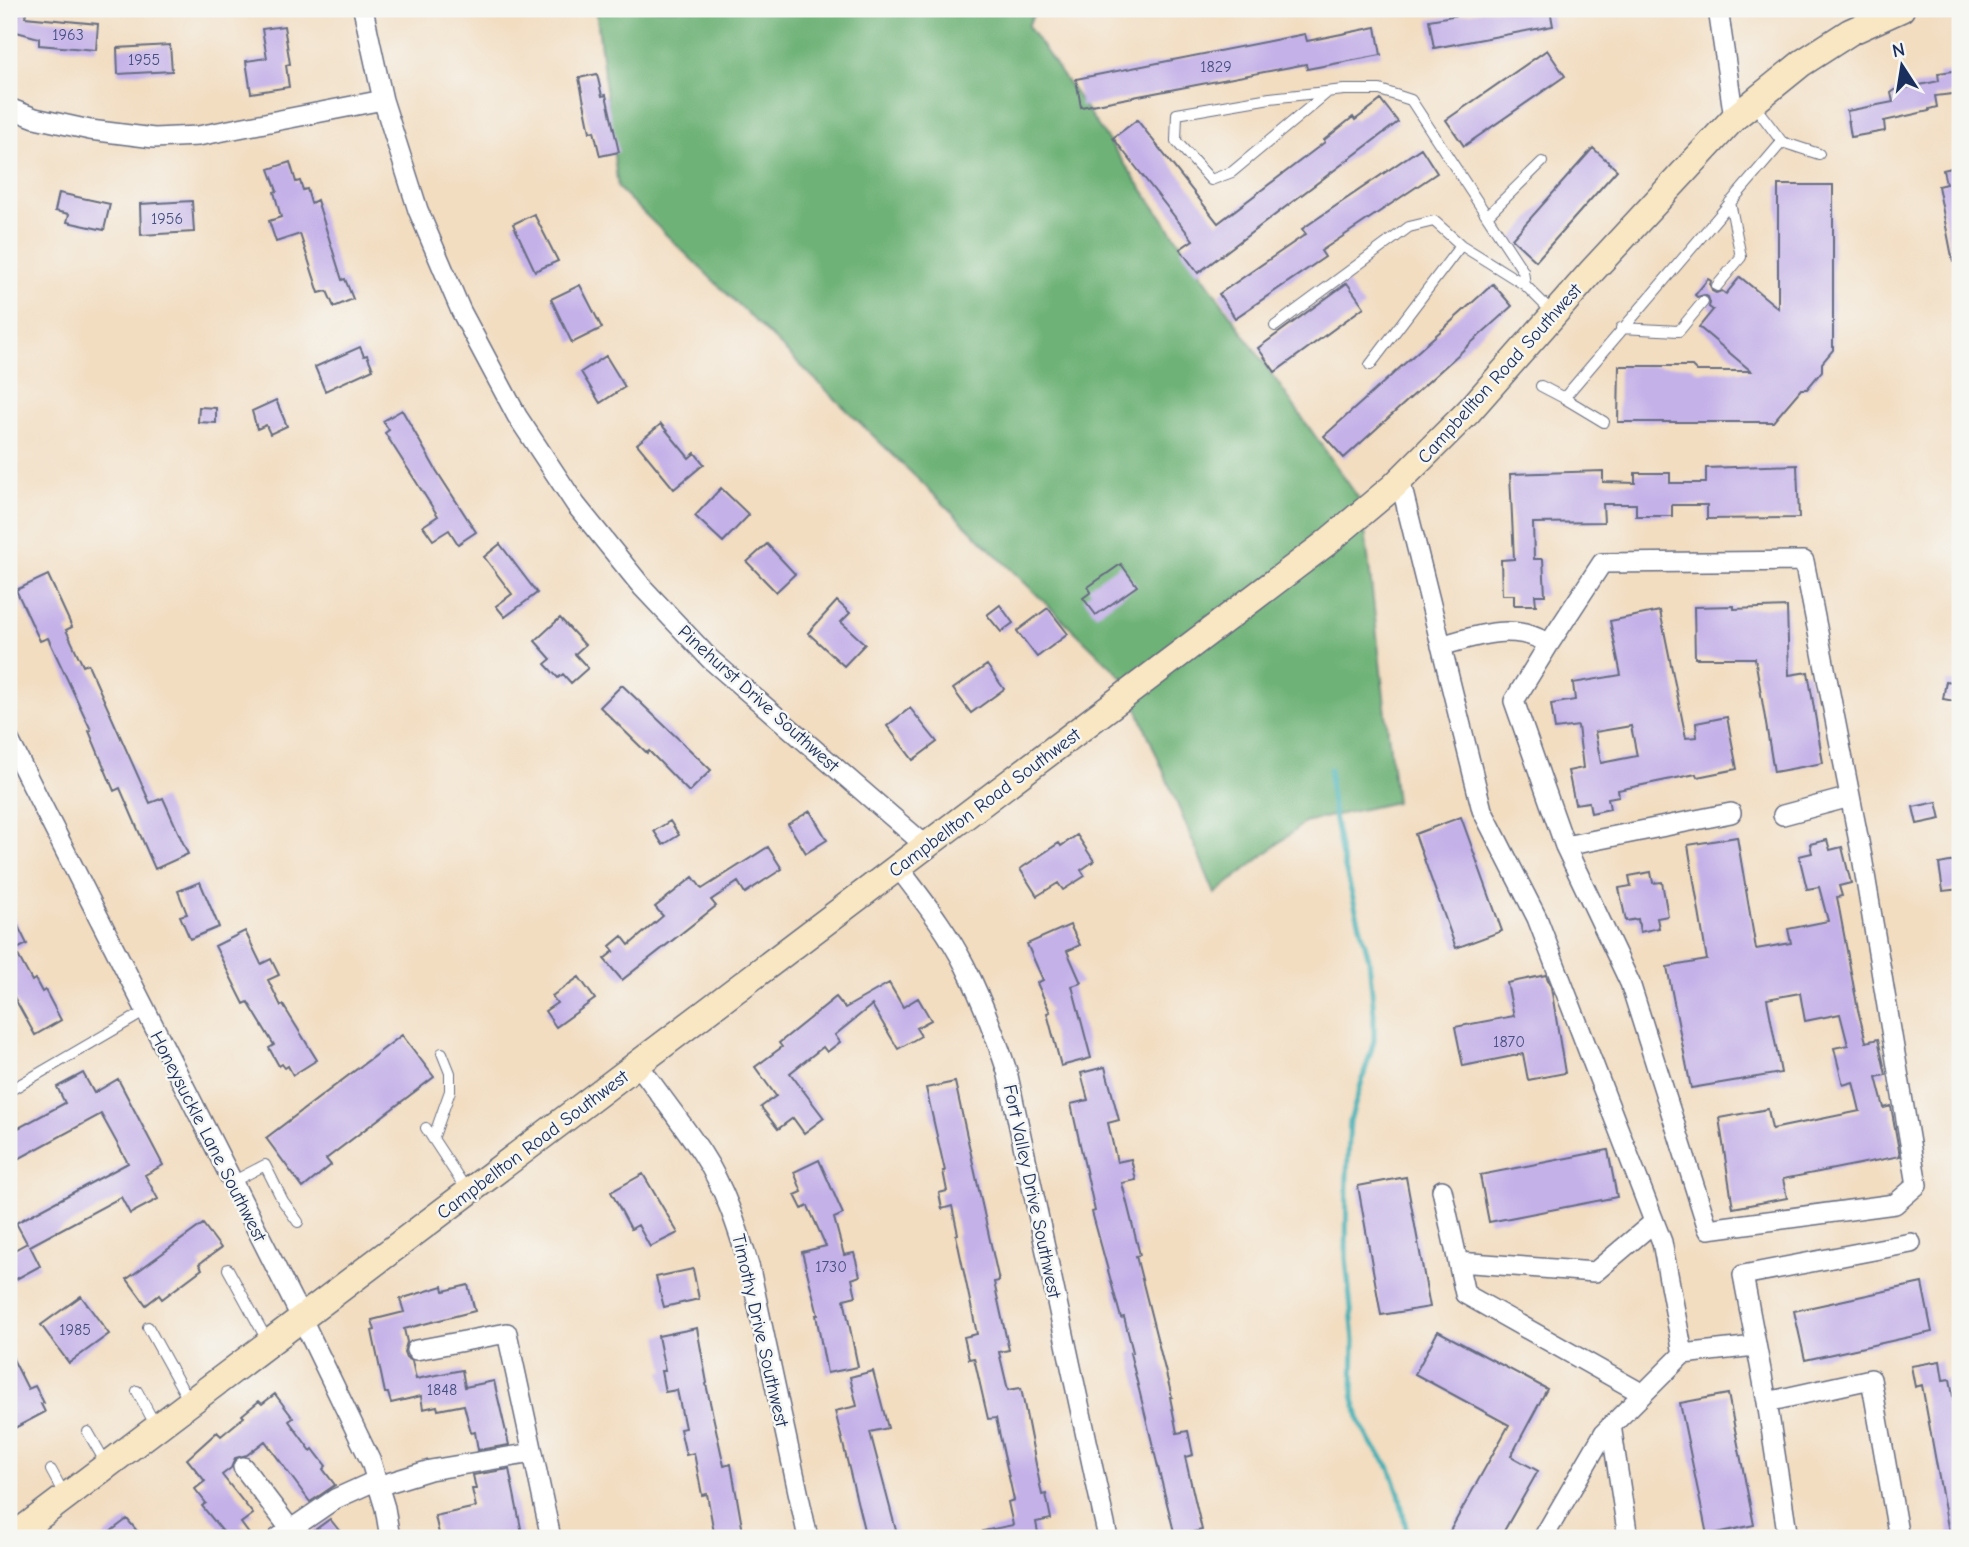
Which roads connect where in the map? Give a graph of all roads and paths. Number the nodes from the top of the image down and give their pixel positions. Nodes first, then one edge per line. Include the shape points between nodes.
1 (363, 9) edge
2 (1718, 9) edge
3 (1901, 9) edge
4 (1328, 92) junction
5 (383, 100) junction
6 (9, 108) edge
7 (1742, 110) junction
8 (1782, 142) junction
9 (1819, 154) dead end
10 (1542, 162) dead end
11 (1730, 202) junction
12 (1487, 216) junction
13 (1461, 245) junction
14 (1525, 285) junction
15 (1717, 286) dead end
16 (1703, 302) dead end
17 (1555, 314) junction
18 (1275, 326) dead end
19 (1621, 328) junction
20 (1370, 365) dead end
21 (1541, 386) dead end
22 (1564, 398) junction
23 (1604, 422) dead end
24 (1400, 480) junction
25 (1549, 644) junction
26 (1441, 646) junction
27 (9, 740) edge
28 (1850, 797) junction
29 (1731, 813) dead end
30 (1783, 815) dead end
31 (926, 846) junction
32 (1565, 846) junction
33 (898, 867) junction
34 (146, 1011) junction
35 (442, 1053) dead end
36 (638, 1064) junction
37 (9, 1091) edge
38 (426, 1128) dead end
39 (433, 1139) junction
40 (232, 1182) junction
41 (1441, 1190) dead end
42 (469, 1192) junction
43 (298, 1222) dead end
44 (1654, 1222) junction
45 (1911, 1243) dead end
46 (1458, 1262) junction
47 (228, 1269) dead end
48 (302, 1319) junction
49 (148, 1327) dead end
50 (269, 1344) junction
51 (1755, 1346) junction
52 (416, 1350) dead end
53 (1683, 1354) junction
54 (137, 1391) dead end
55 (1643, 1394) junction
56 (1767, 1402) junction
57 (190, 1404) junction
58 (1611, 1425) junction
59 (157, 1428) junction
60 (88, 1432) dead end
61 (533, 1453) junction
62 (108, 1466) junction
63 (243, 1467) dead end
64 (51, 1470) dead end
65 (378, 1483) junction
66 (66, 1498) junction
67 (285, 1534) edge
68 (11, 1536) edge
69 (390, 1538) edge
70 (551, 1538) edge
71 (808, 1538) edge
72 (1108, 1538) edge
73 (1543, 1538) edge
74 (1628, 1538) edge
75 (1788, 1538) edge
76 (1899, 1538) edge

1 - 5 street, Pinehurst Drive Southwest
2 - 7 street
3 - 7 main road, Campbellton Road Southwest via 1850,32 1802,62
4 - 4 lane via 1177,114 1176,141 1211,180 1232,172
4 - 12 lane via 1380,90 1411,100
5 - 6 street via 198,136 165,137 90,130
5 - 31 street, Pinehurst Drive Southwest via 418,210 461,311 517,416 576,505 643,588 710,659
7 - 8 lane
7 - 17 main road, Campbellton Road Southwest
8 - 9 lane
8 - 11 lane
10 - 12 lane
11 - 15 lane via 1741,257
11 - 19 lane
12 - 14 lane via 1523,271
13 - 14 lane
13 - 18 lane via 1434,221 1409,227
13 - 20 lane
14 - 17 lane
16 - 19 lane via 1679,331
17 - 24 main road, Campbellton Road Southwest
19 - 22 lane
21 - 22 lane
22 - 23 lane
24 - 26 street
24 - 31 main road, Campbellton Road Southwest via 1325,544
25 - 26 street via 1513,631 1471,636
25 - 28 street via 1602,563 1804,561
25 - 32 street via 1514,701
26 - 44 street via 1482,810 1537,918
27 - 34 street, Honeysuckle Lane Southwest
28 - 30 street
28 - 32 street via 1917,1185 1895,1204 1708,1229 1629,983
29 - 32 street
31 - 33 main road, Campbellton Road Southwest
33 - 36 main road, Campbellton Road Southwest
33 - 72 street, Fort Valley Drive Southwest via 964,963 1007,1071
34 - 37 lane
34 - 40 street, Honeysuckle Lane Southwest
35 - 39 lane via 450,1073 450,1091
36 - 42 main road, Campbellton Road Southwest
36 - 71 street, Timothy Drive Southwest via 703,1154 738,1229
38 - 39 lane
39 - 42 lane
40 - 43 lane via 265,1165
40 - 48 street, Honeysuckle Lane Southwest
41 - 46 street
42 - 48 main road, Campbellton Road Southwest
44 - 46 street via 1595,1272
44 - 53 street via 1662,1242
45 - 51 street via 1743,1275
46 - 55 street via 1465,1294
47 - 50 lane
48 - 50 main road, Campbellton Road Southwest
48 - 65 street, Honeysuckle Lane Southwest
49 - 57 lane
50 - 57 main road, Campbellton Road Southwest
51 - 53 street
51 - 56 street
52 - 61 street via 507,1333
53 - 55 street
54 - 59 lane
55 - 58 street
56 - 75 street
56 - 76 street via 1871,1379
57 - 59 main road, Campbellton Road Southwest
58 - 73 street
58 - 74 street
59 - 62 main road, Campbellton Road Southwest
60 - 62 lane
61 - 65 street
61 - 70 street
62 - 66 main road, Campbellton Road Southwest
63 - 67 street
64 - 66 lane
65 - 67 street via 335,1499
65 - 69 street, Honeysuckle Lane Southwest
66 - 68 main road, Campbellton Road Southwest

